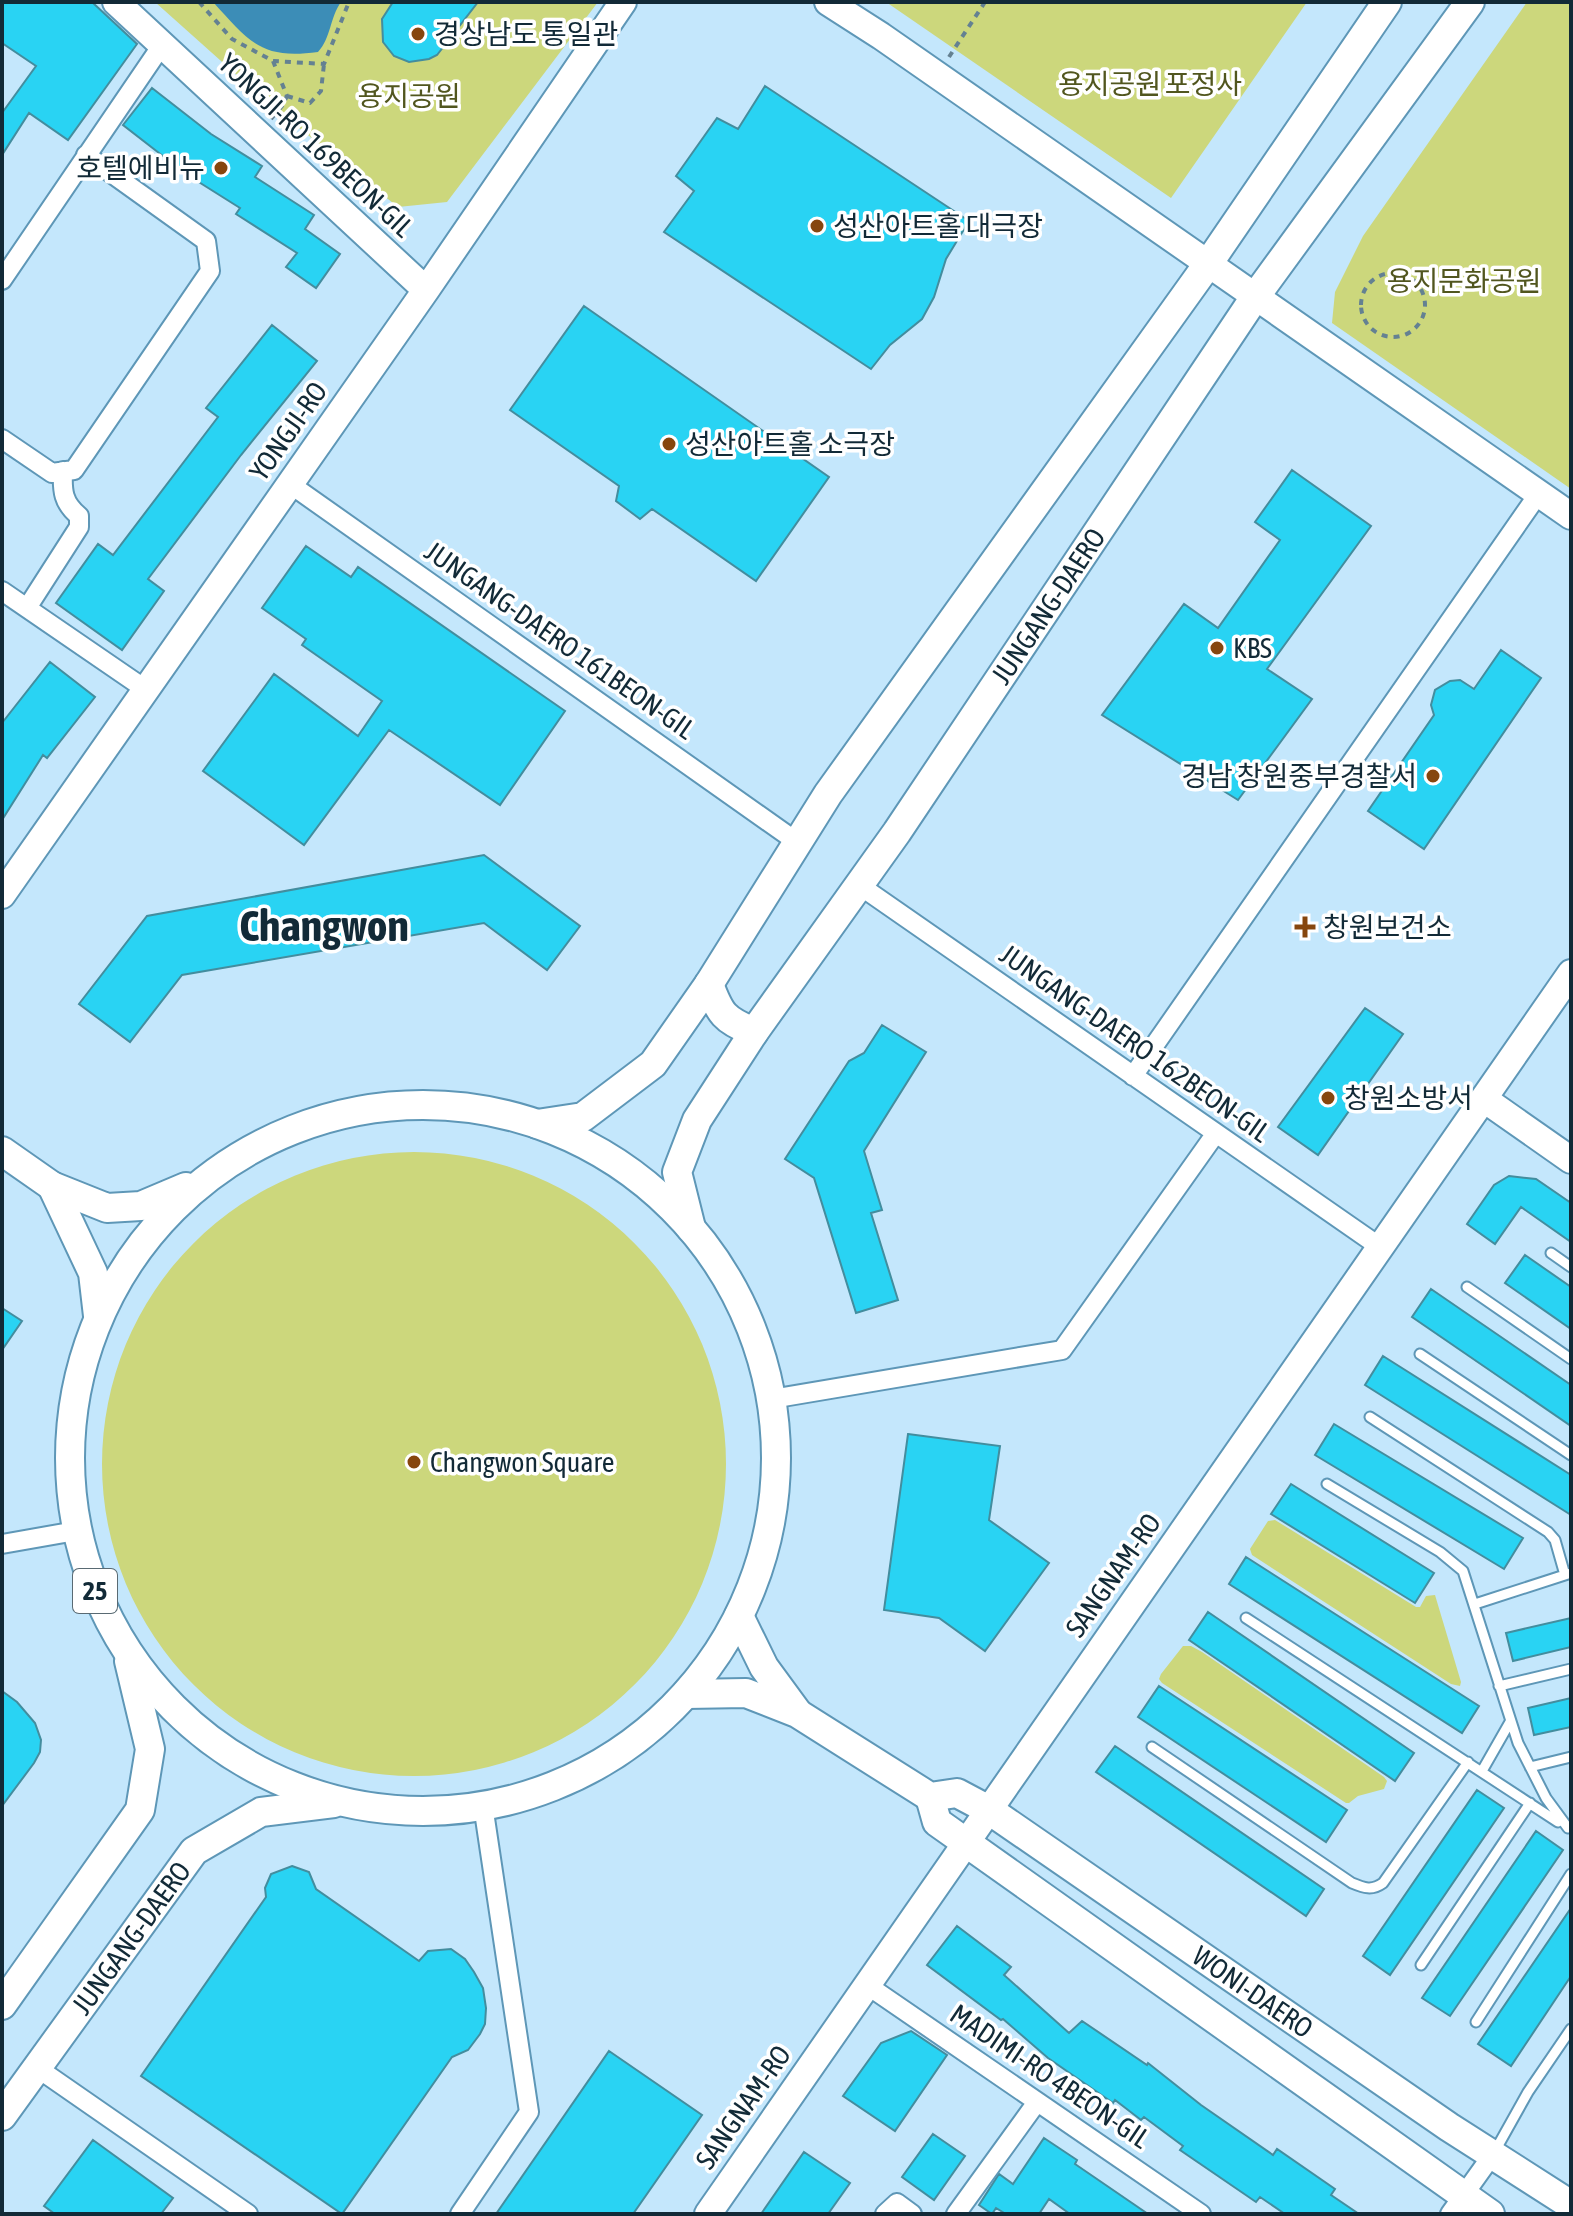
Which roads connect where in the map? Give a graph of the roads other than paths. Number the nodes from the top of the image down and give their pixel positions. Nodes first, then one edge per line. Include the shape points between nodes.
1 (116, 2) edge
2 (623, 2) edge
3 (828, 2) edge
4 (1387, 2) edge
5 (1470, 2) edge
6 (162, 45) junction
7 (86, 155) junction
8 (1208, 264) junction
9 (2, 280) edge
10 (426, 290) junction
11 (1255, 297) junction
12 (2, 439) edge
13 (63, 471) junction
14 (290, 484) junction
15 (1539, 493) junction
16 (1571, 516) edge
17 (2, 591) edge
18 (27, 608) junction
19 (145, 689) junction
20 (797, 842) junction
21 (859, 885) junction
22 (2, 895) edge
23 (1571, 973) edge
24 (709, 984) junction
25 (754, 1032) junction
26 (1133, 1076) junction
27 (1484, 1099) junction
28 (536, 1124) junction
29 (1216, 1133) junction
30 (2, 1151) edge
31 (1571, 1160) edge
32 (232, 1161) junction
33 (52, 1186) junction
34 (691, 1229) junction
35 (1380, 1247) junction
36 (1551, 1253) dead end
37 (1571, 1267) edge
38 (1467, 1287) dead end
39 (98, 1316) junction
40 (1420, 1354) dead end
41 (1571, 1359) edge
42 (771, 1399) junction
43 (1370, 1417) dead end
44 (1571, 1455) edge
45 (1327, 1484) dead end
46 (76, 1531) junction
47 (2, 1544) edge
48 (1568, 1574) edge
49 (1475, 1604) junction
50 (739, 1616) junction
51 (1246, 1618) dead end
52 (127, 1653) junction
53 (1571, 1669) edge
54 (1499, 1686) junction
55 (686, 1694) junction
56 (797, 1713) junction
57 (1510, 1722) junction
58 (1152, 1747) dead end
59 (1571, 1757) edge
60 (1468, 1762) junction
61 (1530, 1767) junction
62 (1482, 1771) junction
63 (930, 1797) junction
64 (343, 1801) junction
65 (1530, 1803) junction
66 (483, 1805) junction
67 (989, 1810) junction
68 (1570, 1829) edge
69 (965, 1843) junction
70 (1571, 1874) edge
71 (1421, 1965) dead end
72 (867, 1985) junction
73 (2, 2005) edge
74 (1476, 2022) dead end
75 (1571, 2029) edge
76 (36, 2067) junction
77 (1037, 2102) junction
78 (2, 2116) edge
79 (1493, 2154) junction
80 (1457, 2205) edge
81 (1571, 2205) edge
82 (248, 2214) edge
83 (460, 2214) edge
84 (708, 2214) edge
85 (885, 2214) edge
86 (912, 2214) edge
87 (956, 2214) edge
88 (1201, 2214) edge
89 (1490, 2214) edge

1 - 6 main road, YONGJI-RO 169BEON-GIL
2 - 10 main road, YONGJI-RO
3 - 8 main road
4 - 8 main road
5 - 11 main road, JUNGANG-DAERO
6 - 7 street
6 - 10 main road, YONGJI-RO 169BEON-GIL
7 - 9 street
7 - 13 street via 206,241 210,271 74,470
8 - 11 main road
8 - 20 main road
10 - 14 main road, YONGJI-RO
11 - 15 main road
11 - 21 main road, JUNGANG-DAERO
12 - 13 street via 52,473
13 - 18 street via 62,492 79,516 79,527
14 - 19 main road, YONGJI-RO
14 - 20 street, JUNGANG-DAERO 161BEON-GIL
15 - 16 main road
15 - 26 street
17 - 18 street
18 - 19 street
19 - 22 main road, YONGJI-RO
20 - 24 main road
21 - 25 main road, JUNGANG-DAERO
21 - 26 street, JUNGANG-DAERO 162BEON-GIL
23 - 27 main road, SANGNAM-RO
24 - 25 main road via 724,1017
24 - 28 main road via 653,1064 583,1117
25 - 34 main road, JUNGANG-DAERO via 697,1120 677,1172
26 - 29 street, JUNGANG-DAERO 162BEON-GIL
27 - 31 main road
27 - 35 main road, SANGNAM-RO
28 - 32 main road, 25 via 459,1107 380,1108 303,1126
28 - 34 main road, 25 via 621,1166
29 - 35 street, JUNGANG-DAERO 162BEON-GIL
29 - 42 street via 1062,1350
30 - 33 main road
32 - 33 main road via 141,1206 107,1208
32 - 39 main road, 25 via 190,1192 154,1229 128,1262
33 - 39 main road via 93,1273
34 - 42 main road, 25 via 743,1308
35 - 67 main road, SANGNAM-RO
36 - 37 lane
38 - 41 lane
39 - 46 main road, 25 via 80,1368 71,1422 69,1476
40 - 44 lane
42 - 50 main road, 25 via 777,1454 773,1510 760,1564
43 - 48 lane via 1548,1532
45 - 49 lane via 1459,1565
46 - 47 street
46 - 52 main road, 25 via 96,1594
48 - 49 lane
49 - 54 lane
50 - 55 main road, 25
50 - 56 main road, WONI-DAERO via 764,1667
51 - 60 lane
52 - 64 main road, 25 via 160,1695 221,1748 279,1780
52 - 73 main road via 150,1749 140,1810
53 - 54 lane
54 - 57 lane
55 - 56 main road, WONI-DAERO via 746,1693
55 - 66 main road, 25 via 643,1734 594,1767 540,1791
56 - 63 main road, WONI-DAERO
57 - 61 lane
57 - 62 lane
58 - 60 lane via 1366,1889 1383,1883
59 - 61 lane
60 - 62 lane
61 - 68 lane
62 - 65 lane
63 - 67 main road, WONI-DAERO via 957,1793
63 - 69 main road, WONI-DAERO via 937,1822
64 - 66 main road, 25 via 413,1810
64 - 76 main road, JUNGANG-DAERO via 261,1812 194,1851
65 - 68 lane
65 - 71 lane
66 - 83 street via 529,2112
67 - 69 main road, SANGNAM-RO
67 - 79 main road, WONI-DAERO
69 - 72 main road, SANGNAM-RO
69 - 80 main road, WONI-DAERO
70 - 74 lane
72 - 77 street, MADIMI-RO 4BEON-GIL
72 - 84 main road, SANGNAM-RO
75 - 79 lane
76 - 78 main road, JUNGANG-DAERO
76 - 82 street
77 - 87 street
77 - 88 street, MADIMI-RO 4BEON-GIL
79 - 80 street
79 - 81 main road, WONI-DAERO
80 - 89 main road, WONI-DAERO
85 - 86 street via 897,2203

